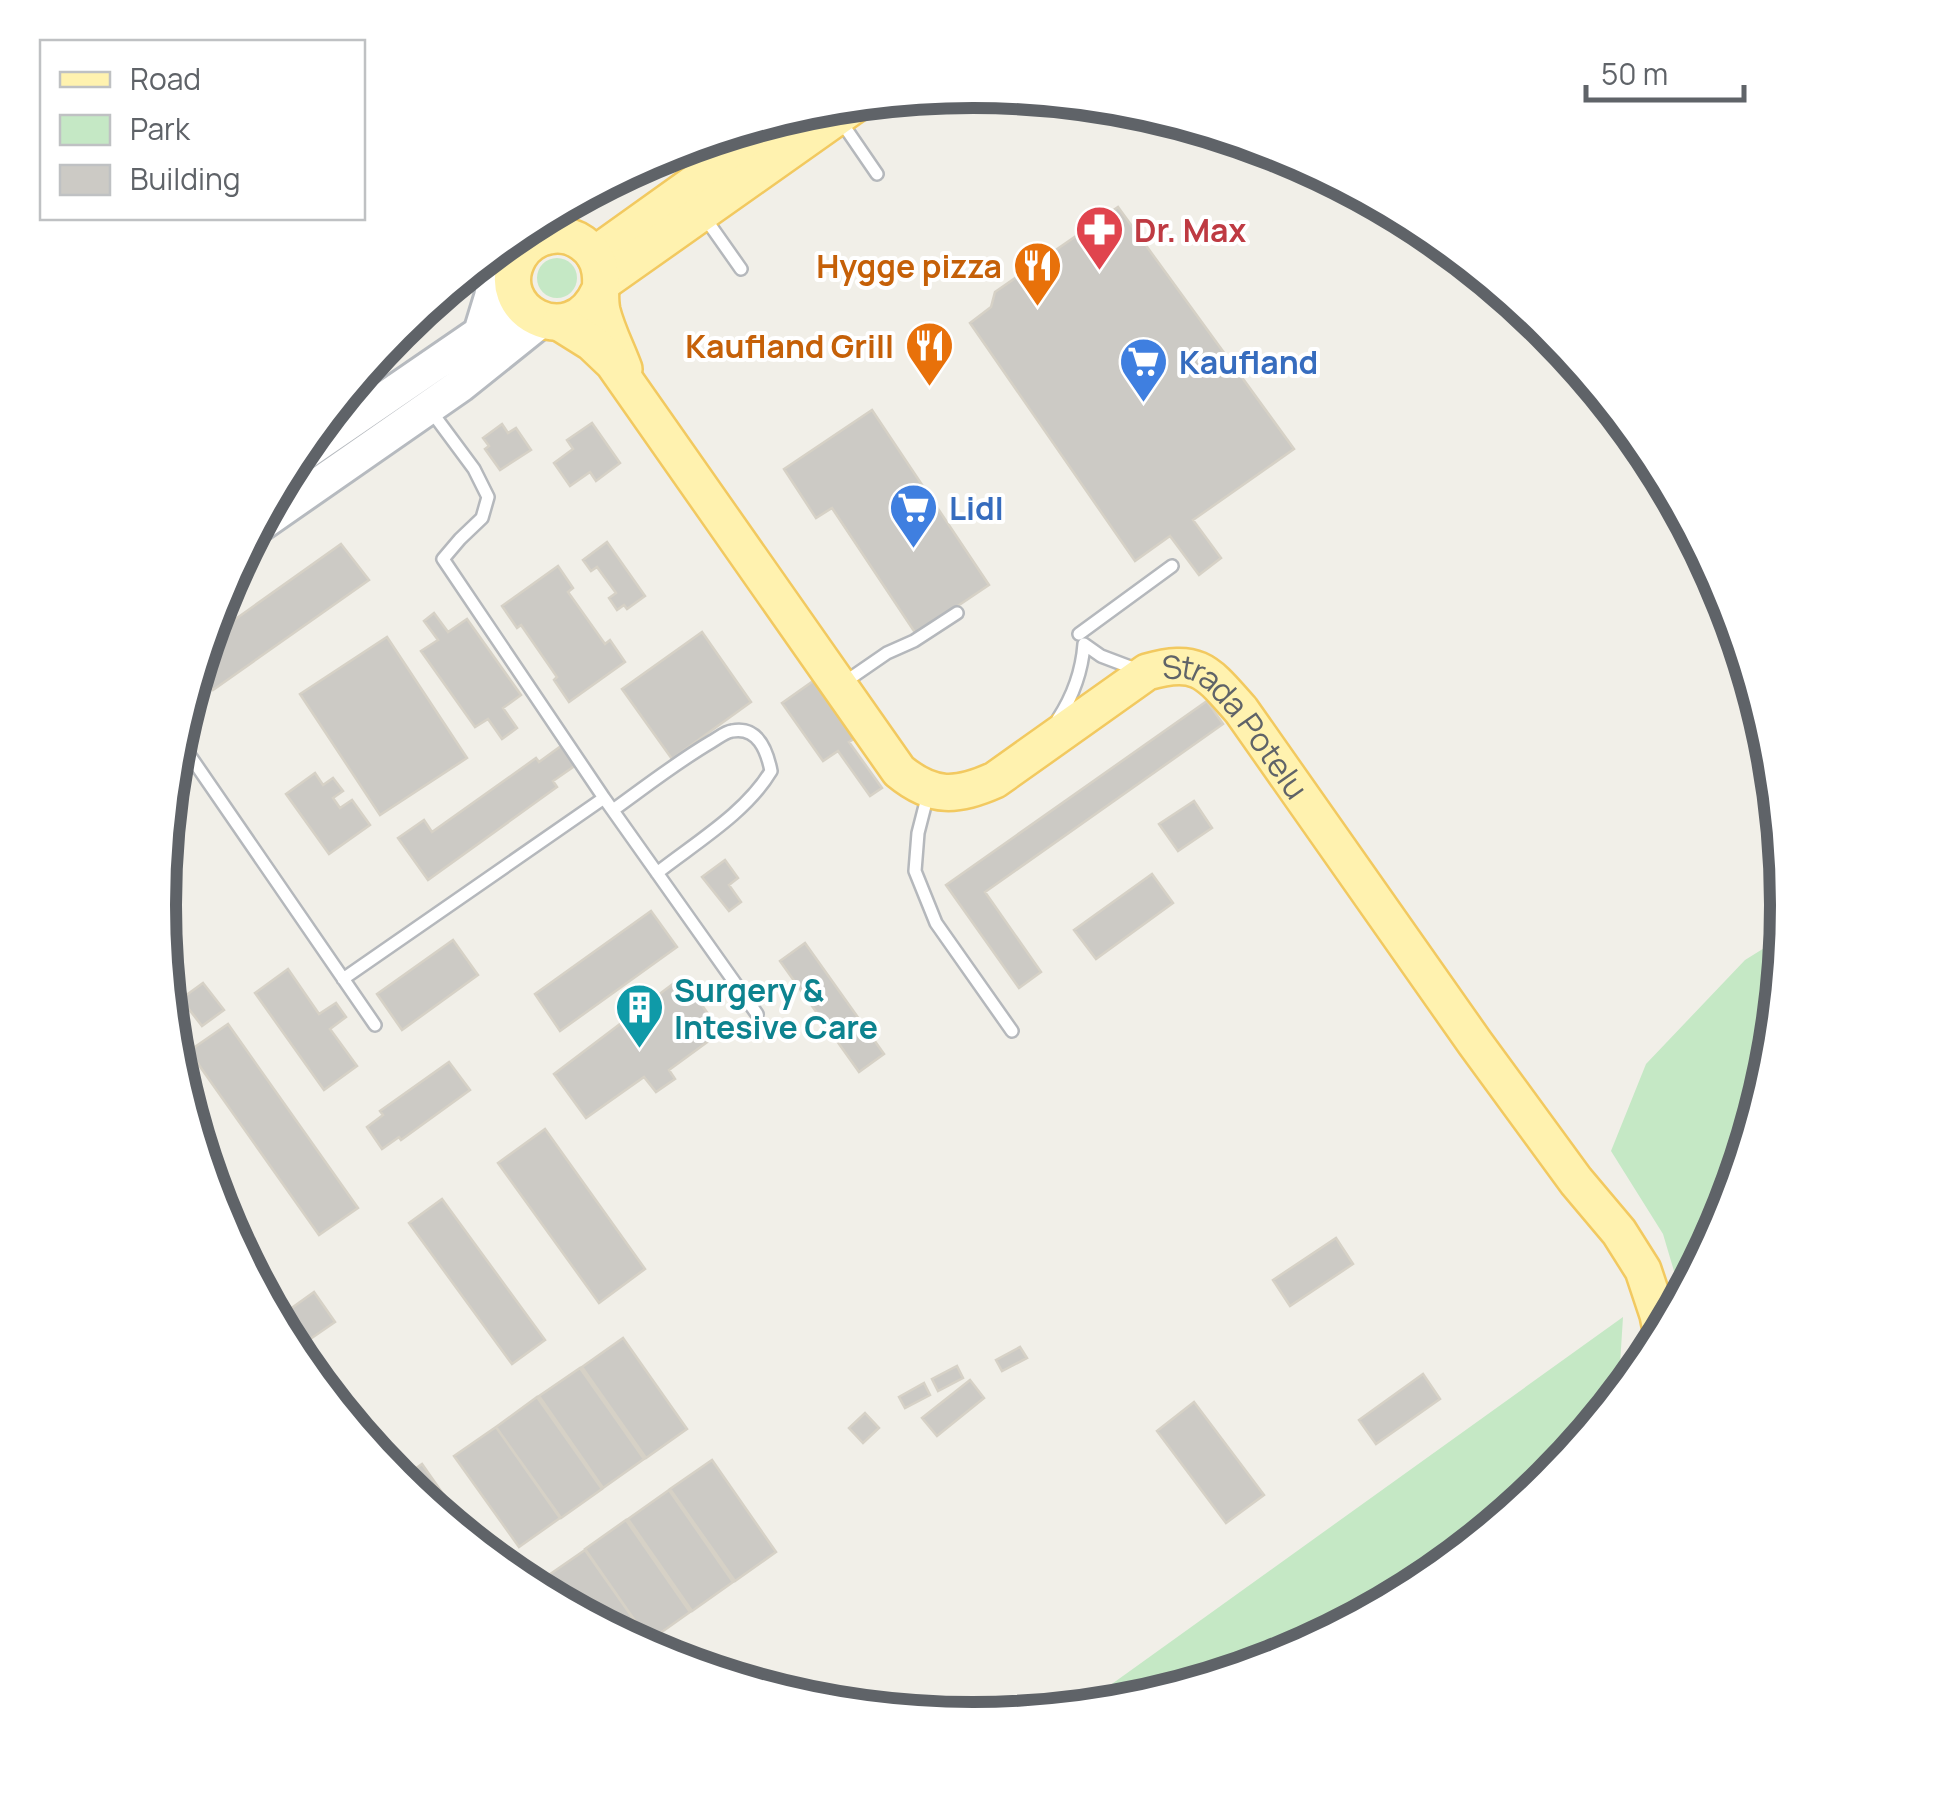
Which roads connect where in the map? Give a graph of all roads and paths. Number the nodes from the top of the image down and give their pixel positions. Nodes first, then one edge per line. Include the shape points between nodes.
1 (848, 118) edge
2 (821, 122) edge
3 (767, 135) edge
4 (877, 174) dead end
5 (702, 212) junction
6 (644, 254) junction
7 (497, 265) edge
8 (741, 269) dead end
9 (598, 277) junction
10 (541, 315) junction
11 (480, 333) junction
12 (636, 394) junction
13 (428, 408) junction
14 (328, 437) edge
15 (280, 512) edge
16 (1172, 566) dead end
17 (957, 613) dead end
18 (1078, 634) dead end
19 (1147, 672) junction
20 (840, 686) junction
21 (1033, 752) junction
22 (190, 758) edge
23 (929, 790) junction
24 (604, 798) junction
25 (613, 810) junction
26 (657, 873) junction
27 (343, 979) junction
28 (757, 1014) dead end
29 (375, 1025) dead end
30 (1012, 1031) dead end
31 (1657, 1312) edge

1 - 4 lane
2 - 5 main road
3 - 9 main road
5 - 6 main road
5 - 8 lane
6 - 9 main road
6 - 12 main road via 621,314
7 - 11 main road
9 - 10 main road via 580,316
9 - 10 main road via 579,240 535,241 513,281
9 - 12 main road via 607,325
10 - 11 main road
10 - 12 main road via 592,343
10 - 13 main road via 498,358
11 - 14 main road
12 - 20 main road
13 - 15 main road
13 - 24 lane via 488,496 482,518 443,559
16 - 18 lane
17 - 20 lane
19 - 21 main road, Strada Potelu
19 - 21 lane via 1084,644 1066,708
19 - 31 main road, Strada Potelu via 1190,666 1242,710 1475,1043 1618,1232 1644,1270
20 - 23 main road via 899,771
21 - 23 main road, Strada Potelu via 970,792
22 - 27 lane
23 - 30 lane via 915,871 936,923
24 - 25 lane
24 - 27 lane
25 - 26 lane
25 - 26 lane via 730,731 758,738 768,752 771,771 755,794
26 - 28 lane
27 - 29 lane

